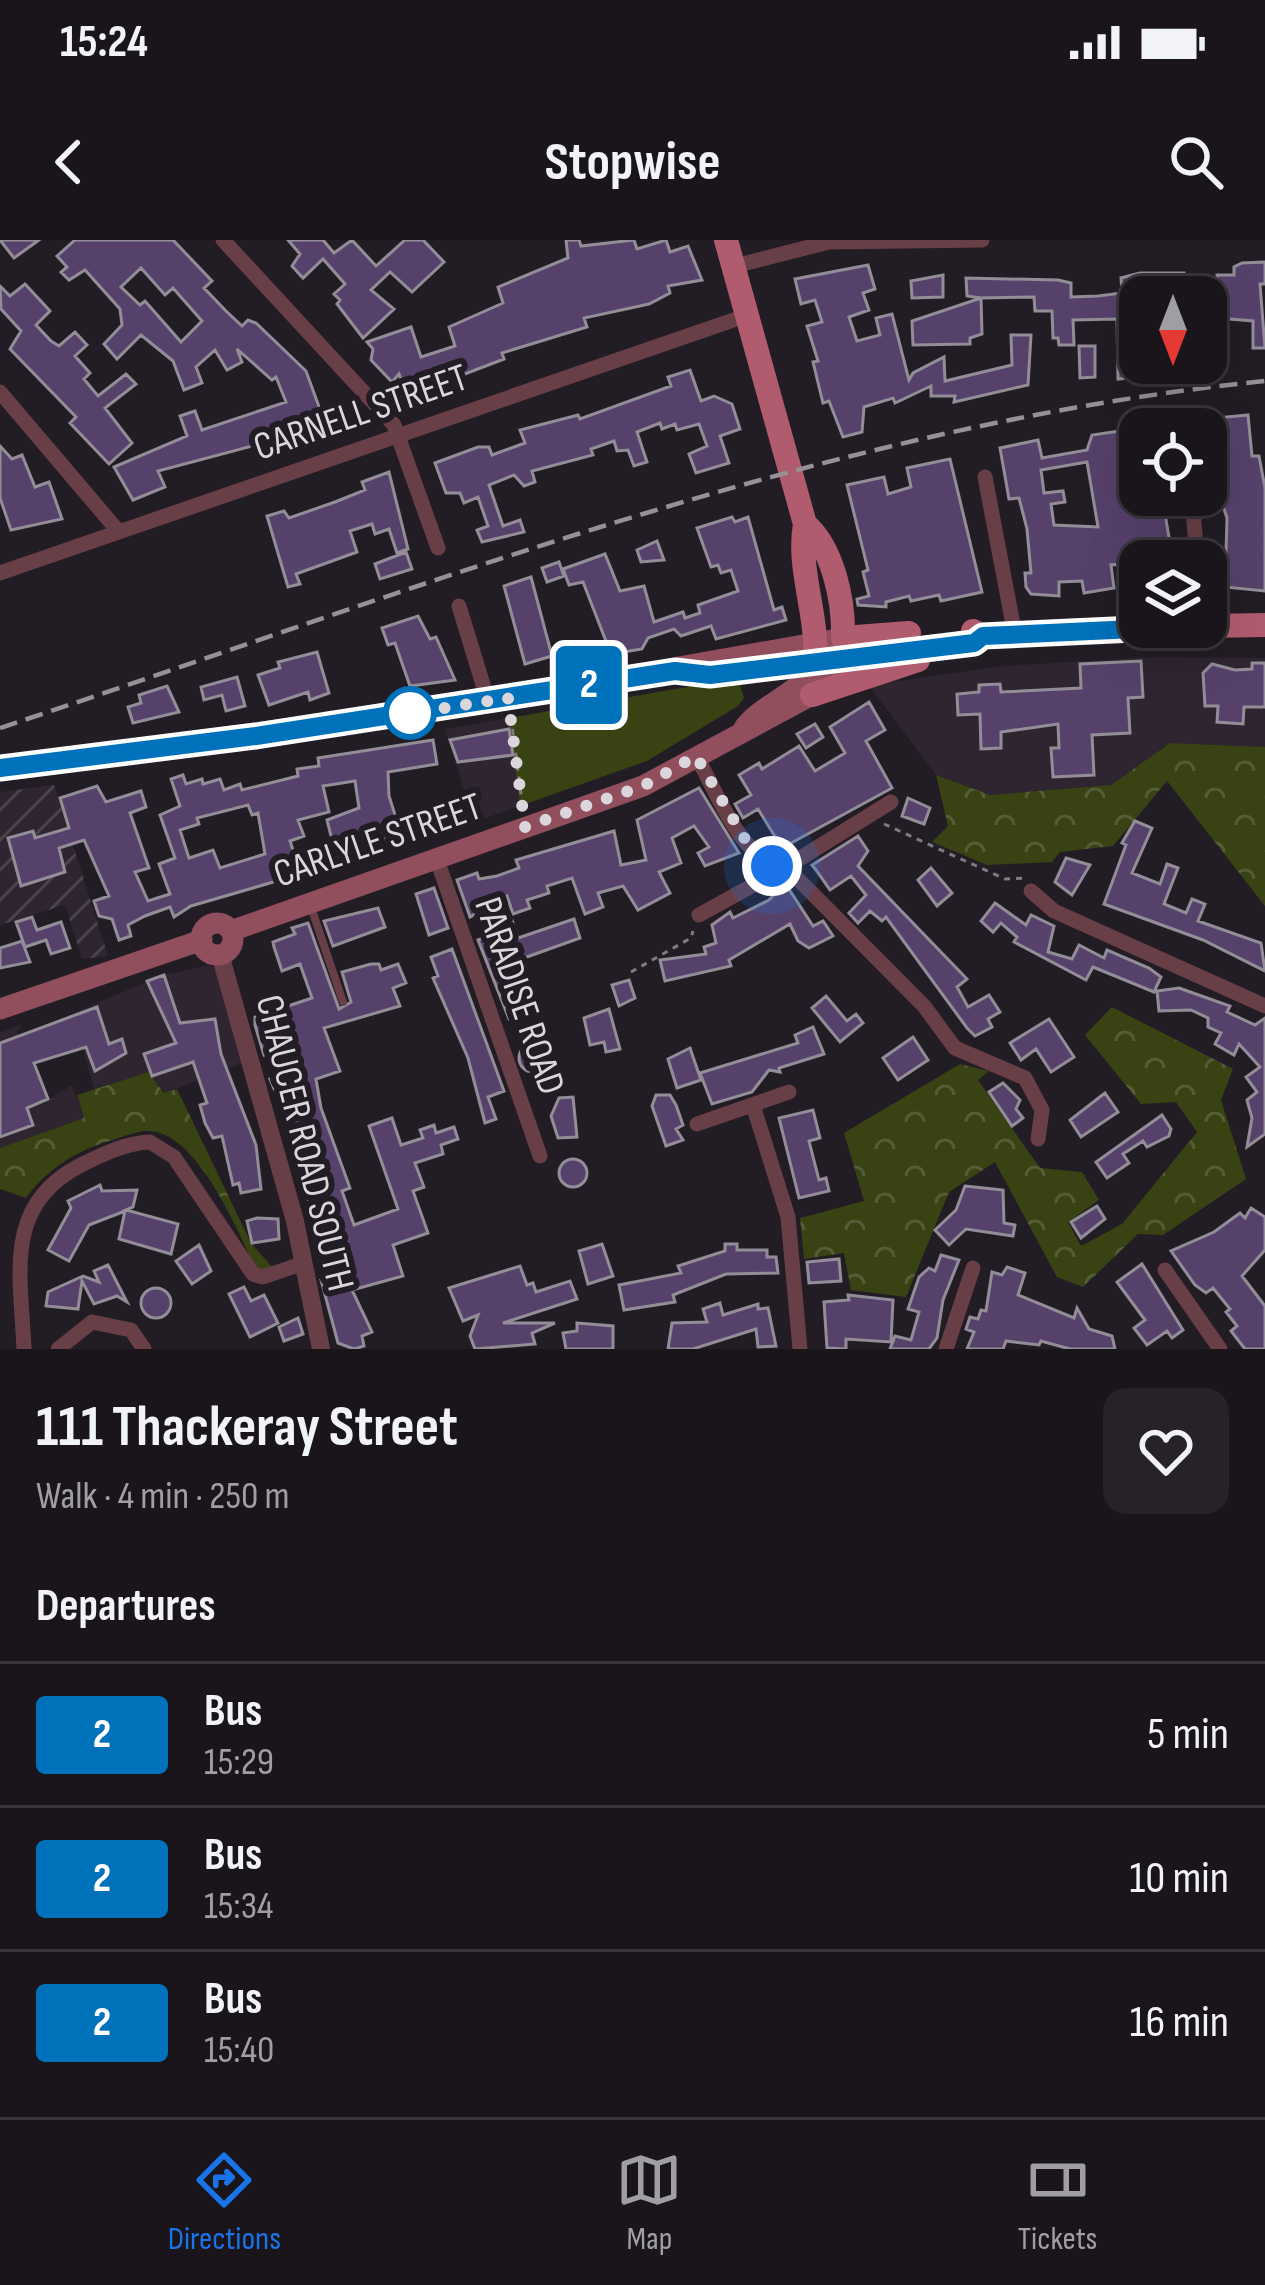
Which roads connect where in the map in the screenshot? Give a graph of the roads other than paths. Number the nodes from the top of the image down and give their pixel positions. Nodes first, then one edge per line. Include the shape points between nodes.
1 (223, 240) edge
2 (726, 240) edge
3 (982, 240) edge
4 (830, 241) edge
5 (731, 267) junction
6 (745, 316) junction
7 (0, 392) edge
8 (398, 434) junction
9 (985, 477) dead end
10 (119, 532) junction
11 (438, 548) dead end
12 (0, 573) edge
13 (459, 606) dead end
14 (1265, 625) edge
15 (1227, 626) edge
16 (1119, 630) edge
17 (1015, 635) junction
18 (983, 636) junction
19 (953, 646) junction
20 (828, 649) junction
21 (754, 667) junction
22 (675, 671) junction
23 (812, 695) junction
24 (498, 699) junction
25 (761, 708) junction
26 (744, 728) junction
27 (696, 756) junction
28 (0, 768) edge
29 (891, 802) dead end
30 (436, 857) junction
31 (786, 866) junction
32 (1029, 883) road end
33 (310, 903) junction
34 (699, 916) road end
35 (211, 947) junction
36 (343, 1002) dead end
37 (1265, 1006) edge
38 (0, 1009) edge
39 (789, 1091) dead end
40 (753, 1105) junction
41 (697, 1124) dead end
42 (1038, 1139) dead end
43 (540, 1156) dead end
44 (304, 1263) junction
45 (974, 1268) dead end
46 (1165, 1270) dead end
47 (24, 1349) edge
48 (58, 1349) edge
49 (144, 1349) edge
50 (320, 1349) edge
51 (800, 1349) edge
52 (946, 1349) edge
53 (1220, 1349) edge

1 - 8 street
2 - 5 main road
3 - 4 street
4 - 5 street
5 - 6 main road
6 - 8 street, CARNELL STREET
6 - 20 main road via 805,524 801,548
7 - 10 street
8 - 10 street, CARNELL STREET
8 - 11 street
9 - 17 street
10 - 12 street, CARNELL STREET
13 - 24 street
14 - 15 main road
16 - 17 main road
17 - 18 main road
18 - 19 main road
18 - 20 main road via 970,630
19 - 20 main road
19 - 23 main road
20 - 21 main road
20 - 22 main road via 706,658
20 - 23 main road, CARLYLE STREET
20 - 25 main road, CARLYLE STREET via 807,678
21 - 22 main road
21 - 25 main road
22 - 24 main road
23 - 26 main road, CARLYLE STREET via 766,724
24 - 28 main road
25 - 26 main road, CARLYLE STREET
26 - 27 main road, CARLYLE STREET
27 - 30 main road, CARLYLE STREET via 643,786
27 - 31 street via 752,851
29 - 31 street
30 - 33 main road, CARLYLE STREET
30 - 43 street, PARADISE ROAD
31 - 34 street
31 - 42 street via 955,1048 1025,1078 1042,1110
32 - 37 street via 1054,911
33 - 35 main road, CARLYLE STREET via 231,931 212,924
33 - 36 lane
35 - 38 main road
35 - 44 street, CHAUCER ROAD SOUTH
39 - 40 street
40 - 41 street
40 - 51 street via 788,1217
44 - 47 street via 253,1274 174,1157 150,1142 121,1148 56,1179 34,1201 23,1236
44 - 50 street, CHAUCER ROAD SOUTH
45 - 52 street
46 - 53 street
48 - 49 street via 92,1322 131,1330

